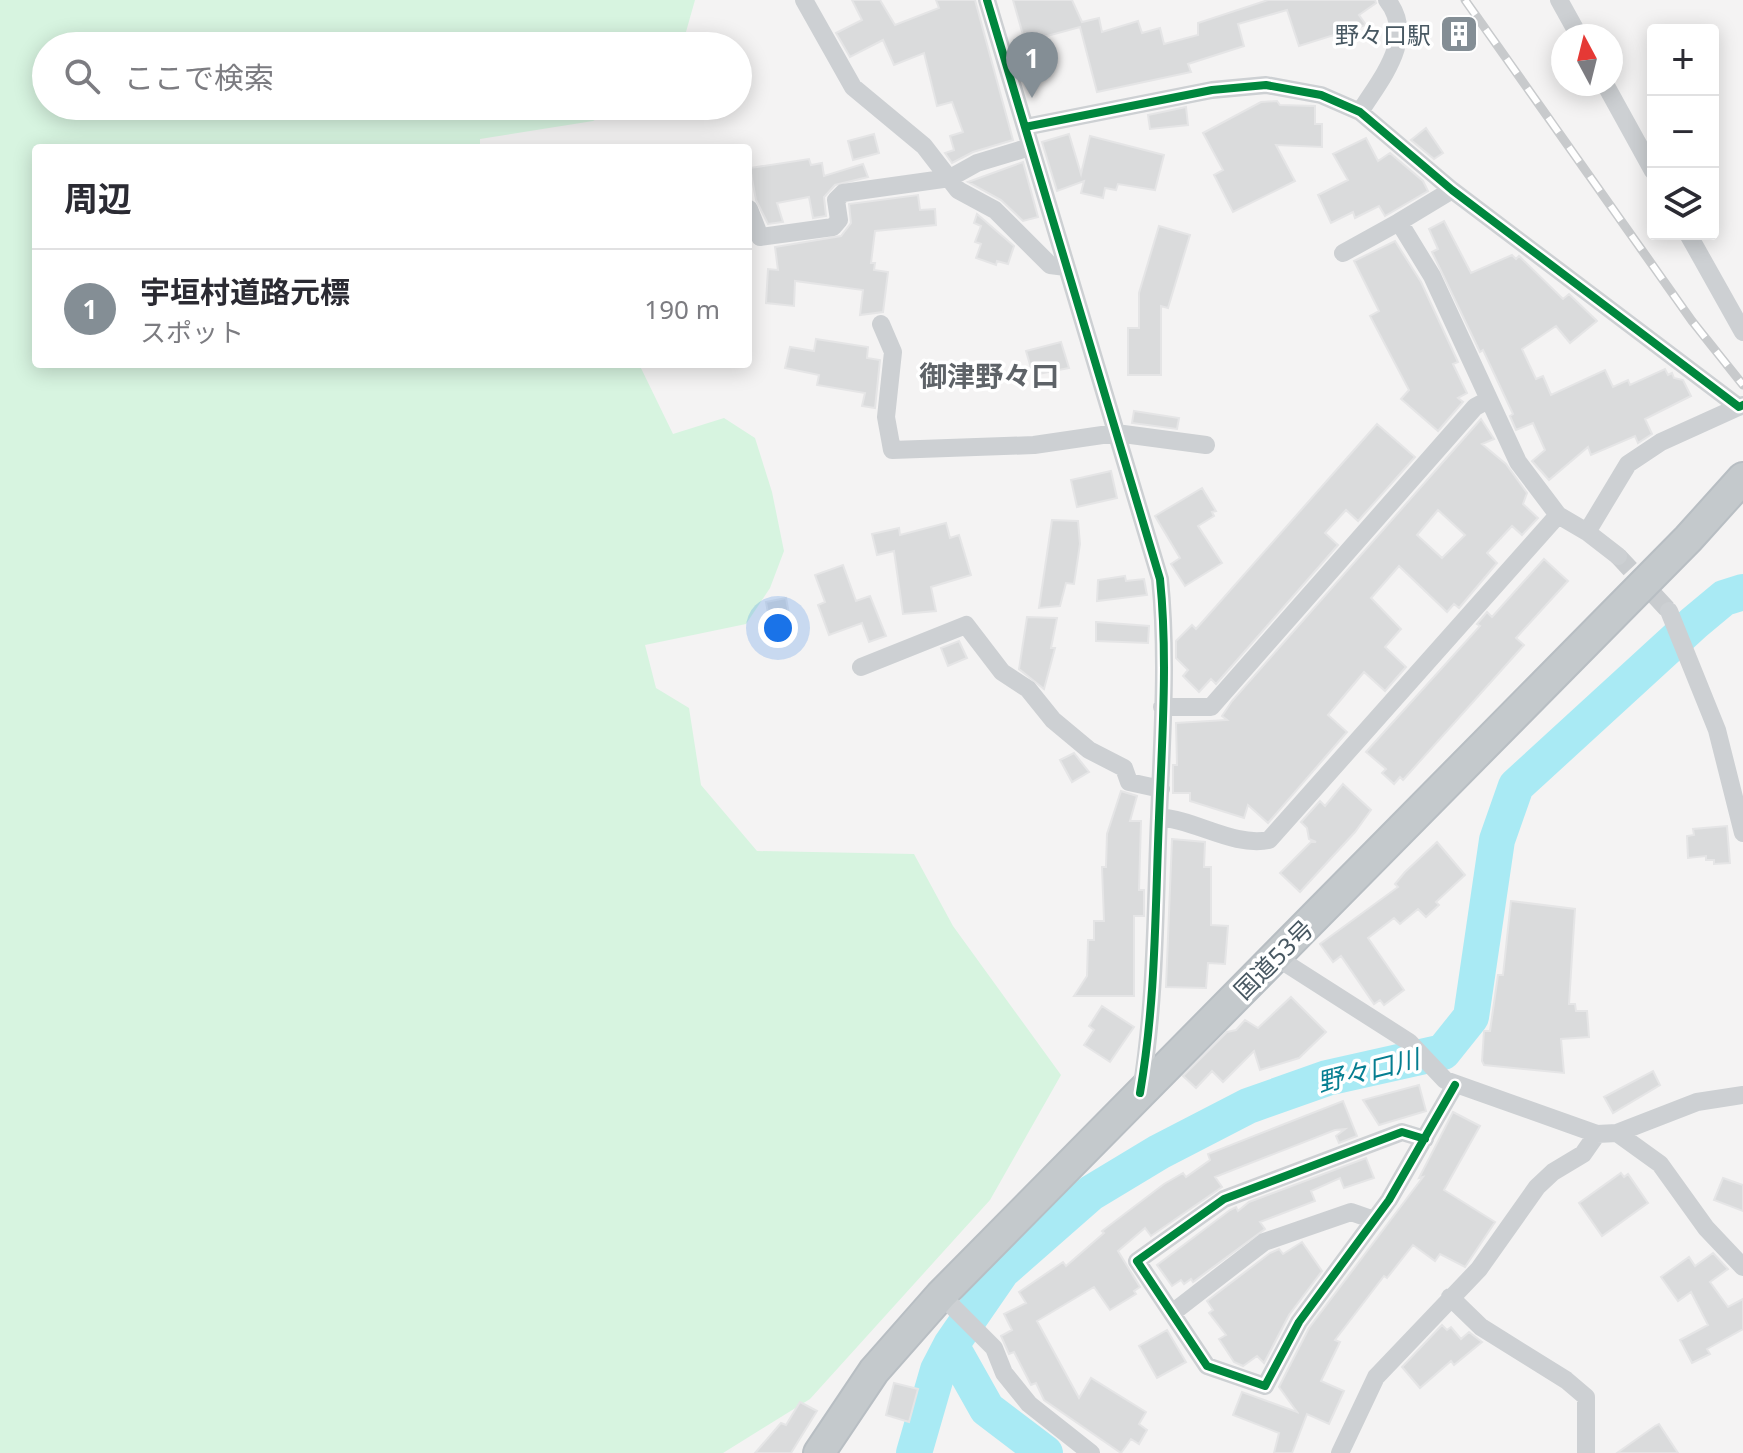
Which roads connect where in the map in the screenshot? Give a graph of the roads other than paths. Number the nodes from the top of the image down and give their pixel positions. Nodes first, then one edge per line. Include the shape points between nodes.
1 (804, 0) edge
2 (987, 0) edge
3 (1387, 0) edge
4 (1559, 0) edge
5 (1572, 24) edge
6 (1612, 96) edge
7 (1360, 112) junction
8 (1025, 127) junction
9 (1030, 147) junction
10 (1651, 168) edge
11 (950, 178) junction
12 (1452, 190) junction
13 (752, 217) edge
14 (1399, 222) junction
15 (1691, 240) edge
16 (1343, 253) dead end
17 (1066, 267) junction
18 (881, 324) dead end
19 (1743, 332) edge
20 (1488, 400) junction
21 (1741, 406) edge
22 (1116, 433) junction
23 (1206, 445) dead end
24 (1743, 478) edge
25 (1558, 515) junction
26 (1587, 532) junction
27 (1618, 556) tunnel mouth
28 (1672, 616) tunnel mouth
29 (861, 667) dead end
30 (1162, 707) junction
31 (1161, 789) junction
32 (1159, 817) junction
33 (1743, 833) edge
34 (1276, 957) junction
35 (1450, 1082) junction
36 (1140, 1093) junction
37 (1743, 1095) edge
38 (1617, 1133) junction
39 (1597, 1134) junction
40 (1425, 1139) junction
41 (1374, 1220) junction
42 (1743, 1267) edge
43 (1450, 1297) junction
44 (949, 1304) junction
45 (1172, 1313) junction
46 (819, 1453) edge
47 (1091, 1453) edge
48 (1340, 1453) edge
49 (1586, 1453) edge

1 - 11 street via 853,87 924,146
2 - 8 street
3 - 7 street via 1398,14 1397,51
4 - 5 street
6 - 10 street
7 - 8 street via 1321,95 1266,85 1212,90
7 - 12 street
8 - 9 street
9 - 11 street via 977,163
9 - 17 street
11 - 13 street via 843,193 836,200 839,220 833,227 760,237
11 - 17 street via 958,190 995,210 1050,265
12 - 14 street
12 - 21 street
14 - 16 street
14 - 20 street via 1432,276
15 - 19 street
17 - 22 street
18 - 22 street via 893,352 886,417 892,450 1034,445
20 - 25 street via 1518,462
20 - 30 street via 1475,407 1211,707
21 - 26 street via 1661,442 1628,464
22 - 23 street
22 - 30 street via 1160,579
24 - 34 highway, 国道53号
25 - 26 street
25 - 32 street via 1269,840 1253,843
26 - 27 street
28 - 33 street via 1717,730
29 - 31 street via 966,625 1002,672 1028,689 1053,720 1089,750 1124,768 1129,782
30 - 31 street
31 - 32 street
32 - 36 street via 1153,1020
34 - 35 street via 1409,1042
34 - 36 highway, 国道53号
35 - 39 street
35 - 40 street
36 - 44 highway, 国道53号
37 - 38 street via 1697,1102
38 - 39 street
38 - 42 street via 1660,1164 1706,1228
39 - 43 street via 1583,1154 1537,1187 1479,1269
40 - 41 street
40 - 45 street via 1402,1132 1224,1199 1137,1261
41 - 45 street via 1351,1212 1264,1242
41 - 45 street via 1299,1322 1265,1386 1207,1366
43 - 48 street via 1376,1377
43 - 49 street via 1481,1327 1586,1397
44 - 46 highway, 国道53号 via 874,1371
44 - 47 street via 994,1348 1012,1385 1029,1404

